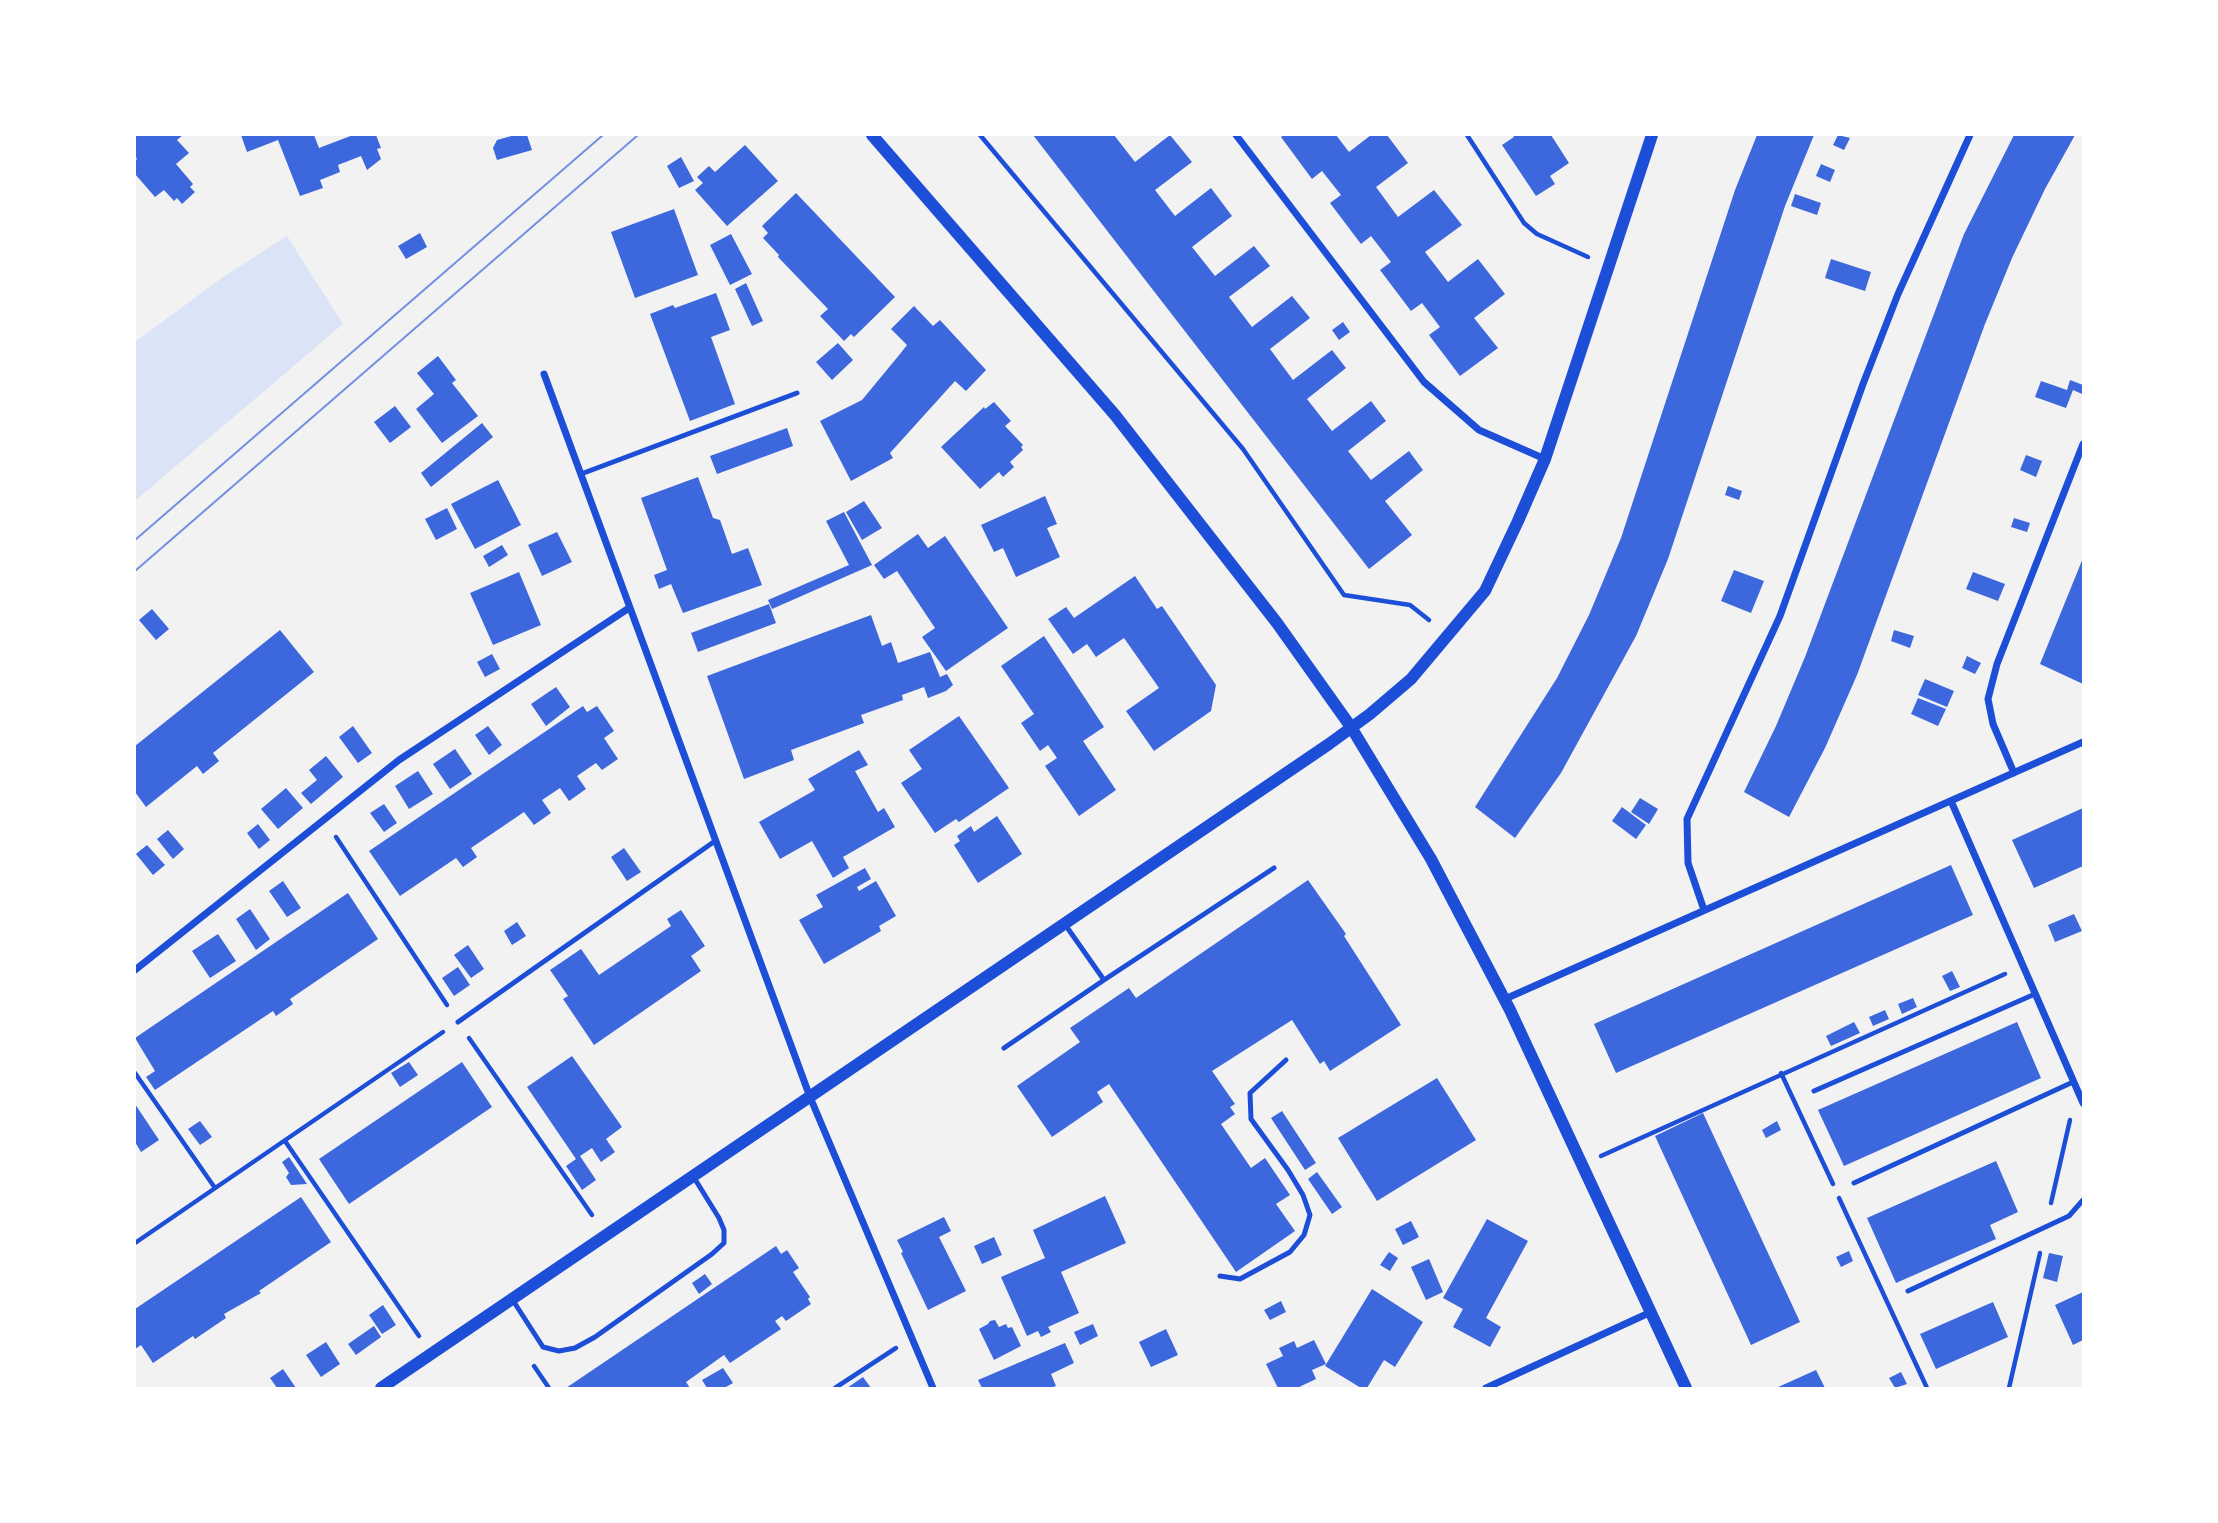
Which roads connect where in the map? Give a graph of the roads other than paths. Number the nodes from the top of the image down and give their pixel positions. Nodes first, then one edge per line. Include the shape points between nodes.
1 (872, 135) edge
2 (1236, 135) edge
3 (1652, 135) edge
4 (1970, 135) edge
5 (544, 374) dead end
6 (797, 393) dead end
7 (2083, 444) edge
8 (1545, 460) junction
9 (581, 474) junction
10 (629, 608) junction
11 (1352, 727) junction
12 (2083, 742) edge
13 (2014, 773) junction
14 (1951, 801) junction
15 (715, 841) junction
16 (1274, 868) dead end
17 (1704, 910) junction
18 (1064, 923) junction
19 (135, 970) edge
20 (1104, 979) junction
21 (2035, 994) junction
22 (1505, 999) junction
23 (458, 1022) road end
24 (1004, 1048) dead end
25 (1286, 1060) dead end
26 (2073, 1082) junction
27 (1814, 1091) dead end
28 (810, 1097) junction
29 (2083, 1103) edge
30 (693, 1176) junction
31 (1854, 1183) dead end
32 (2083, 1200) edge
33 (1220, 1276) dead end
34 (1908, 1291) dead end
35 (512, 1299) junction
36 (1651, 1312) junction
37 (381, 1388) edge
38 (933, 1388) edge
39 (1486, 1388) edge
40 (1686, 1388) edge

1 - 11 street via 1115,415
2 - 8 street via 1424,382 1479,430
3 - 8 street
4 - 17 street via 1898,294 1780,616 1687,819 1688,863
5 - 9 street
6 - 9 lane
7 - 13 street via 1997,664 1988,699 1993,724
8 - 11 street via 1485,591 1411,680
9 - 10 street
10 - 15 street
10 - 19 street via 399,760
11 - 18 street
11 - 22 street via 1431,859
12 - 13 street
13 - 14 street
14 - 17 street
14 - 21 street
15 - 23 lane
15 - 28 street
16 - 20 lane
17 - 22 street
18 - 20 lane
18 - 28 street
20 - 24 lane
21 - 26 street
21 - 27 lane
22 - 36 street
25 - 33 lane via 1250,1093 1251,1119 1303,1195 1310,1214 1304,1236 1290,1252 1240,1279
26 - 29 street
26 - 31 lane
28 - 30 street
28 - 38 street
30 - 35 street
30 - 35 lane via 719,1218 723,1243 595,1337 559,1351 543,1346
32 - 34 lane via 2069,1216
35 - 37 street
36 - 39 street
36 - 40 street

